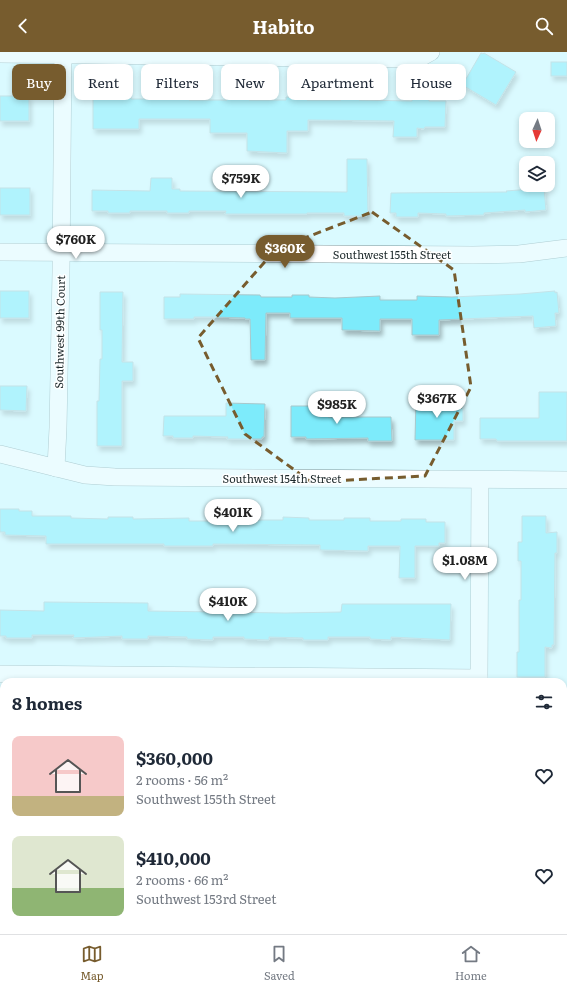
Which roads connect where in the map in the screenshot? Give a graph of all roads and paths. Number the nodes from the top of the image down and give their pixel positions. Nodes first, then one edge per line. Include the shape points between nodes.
1 (431, 52) edge
2 (0, 54) edge
3 (63, 54) edge
4 (567, 248) edge
5 (0, 252) edge
6 (61, 252) junction
7 (0, 454) edge
8 (56, 468) junction
9 (480, 480) junction
10 (567, 480) edge
11 (0, 674) edge
12 (319, 678) edge
13 (479, 678) edge

1 - 3 street via 417,58 404,59
2 - 3 street
3 - 6 street, Southwest 99th Court
4 - 6 street, Southwest 155th Street via 519,254 466,255
5 - 6 street, Southwest 155th Street
6 - 8 street, Southwest 99th Court
7 - 8 street, Southwest 154th Street
8 - 9 street, Southwest 154th Street via 115,478
9 - 10 street, Southwest 154th Street
9 - 13 street
11 - 12 street

